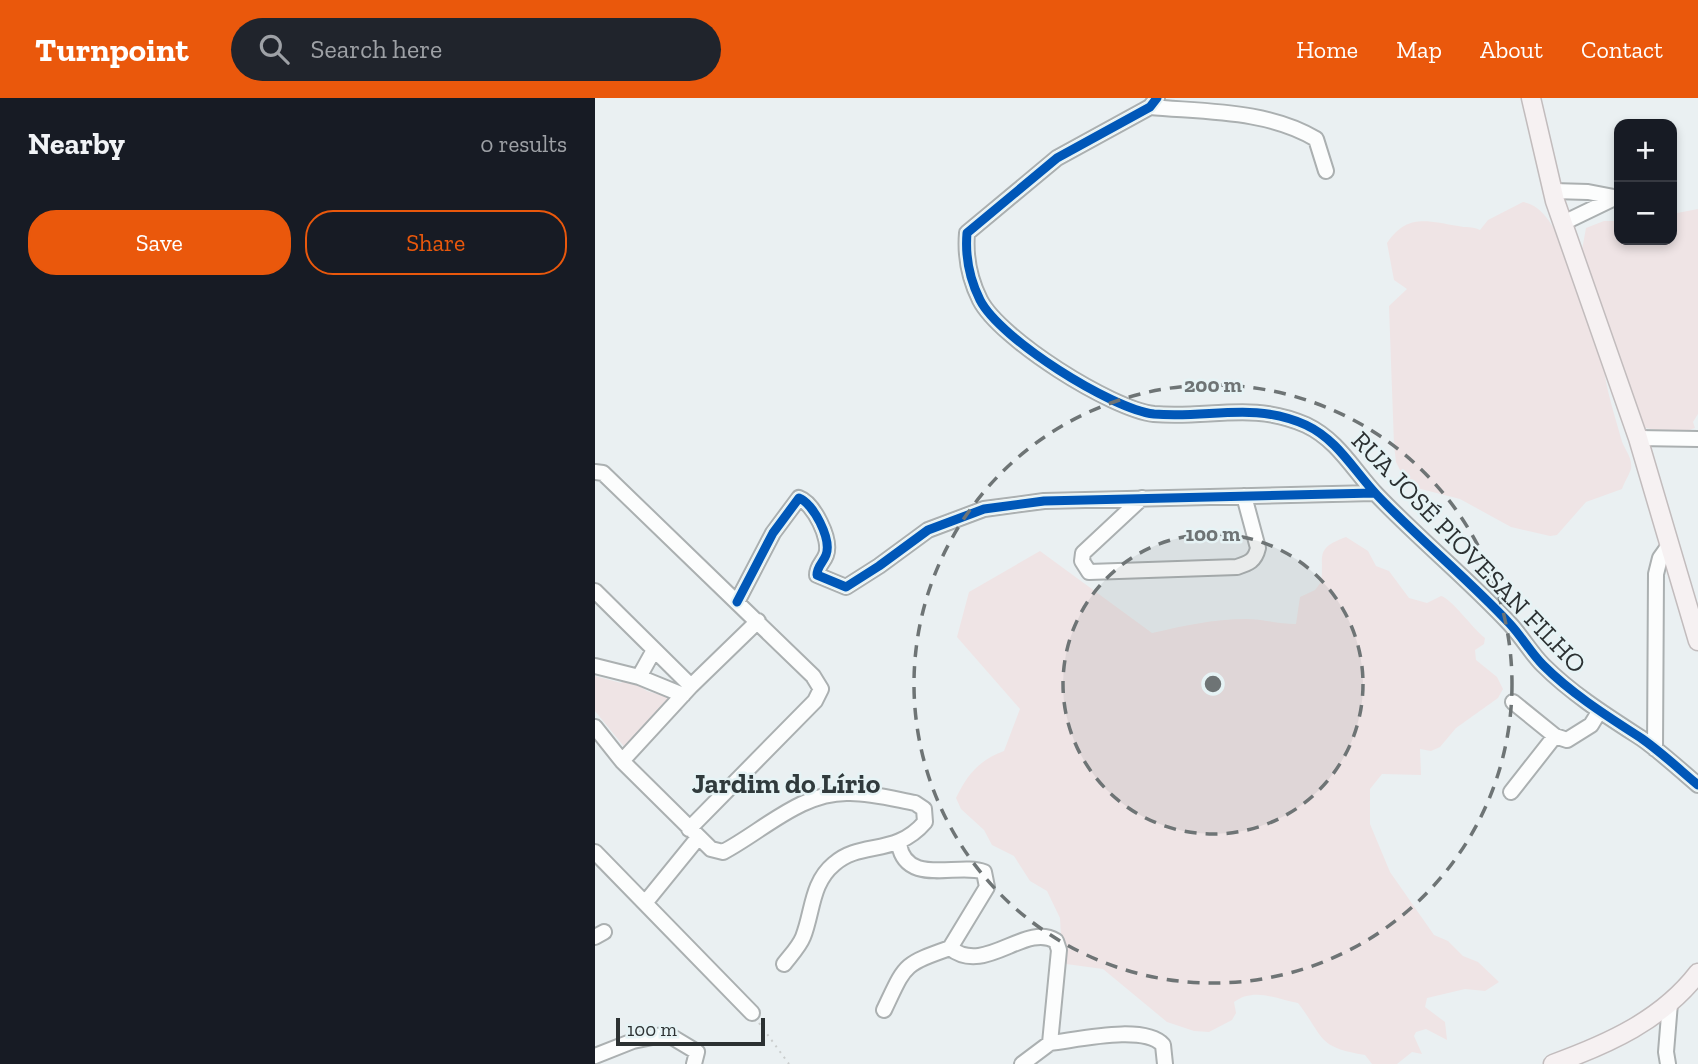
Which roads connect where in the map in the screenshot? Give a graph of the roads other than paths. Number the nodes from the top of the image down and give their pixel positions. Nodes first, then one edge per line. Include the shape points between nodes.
1 (1531, 98) edge
2 (1154, 102) edge
3 (1326, 171) dead end
4 (1553, 191) junction
5 (1614, 195) edge
6 (1614, 198) edge
7 (1563, 223) junction
8 (1638, 438) junction
9 (1698, 439) edge
10 (599, 473) edge
11 (1374, 493) junction
12 (1244, 496) junction
13 (1142, 498) junction
14 (1670, 544) junction
15 (595, 591) edge
16 (737, 602) junction
17 (758, 621) junction
18 (1698, 641) edge
19 (654, 650) junction
20 (595, 666) edge
21 (639, 677) junction
22 (687, 691) junction
23 (1513, 702) dead end
24 (1599, 712) junction
25 (595, 727) edge
26 (1555, 736) junction
27 (1655, 748) junction
28 (622, 761) junction
29 (1698, 785) edge
30 (1511, 792) dead end
31 (693, 834) junction
32 (899, 844) junction
33 (595, 852) edge
34 (645, 903) junction
35 (950, 948) junction
36 (784, 964) dead end
37 (1698, 973) edge
38 (1670, 1003) junction
39 (884, 1010) dead end
40 (752, 1013) road end
41 (1050, 1043) junction
42 (595, 1056) edge
43 (1165, 1058) edge
44 (604, 1064) edge
45 (694, 1064) edge
46 (1022, 1064) edge
47 (1553, 1064) edge
48 (1668, 1064) edge

1 - 4 main road
2 - 3 street via 1265,118 1304,132 1316,139
2 - 11 street, RUA JOSÉ PIOVESAN FILHO via 1058,158 967,233 968,269 981,302 1028,348 1119,403 1153,414 1249,410 1307,426 1329,440
4 - 5 street
4 - 7 main road
6 - 7 street
7 - 8 main road
8 - 9 street
8 - 14 main road
10 - 16 street
11 - 12 street
11 - 24 street, RUA JOSÉ PIOVESAN FILHO via 1511,625 1543,665
12 - 13 street
12 - 13 street via 1258,548 1250,563 1089,572 1082,561 1083,552
13 - 16 street via 1044,501 984,509 928,530 846,587 817,575 826,544 815,511 799,498 773,533
14 - 18 main road
14 - 27 street via 1655,574
15 - 19 street
16 - 17 street
17 - 22 street
17 - 31 street via 821,689
19 - 21 street
19 - 22 street
20 - 21 street
21 - 22 street
22 - 28 street
23 - 26 street
24 - 26 street via 1577,736 1567,740
24 - 27 street, RUA JOSÉ PIOVESAN FILHO
25 - 28 street
26 - 30 street
27 - 29 street, RUA JOSÉ PIOVESAN FILHO
28 - 31 street
31 - 32 street via 711,849 723,852 810,801 849,792 915,803 924,809 927,816 921,827
31 - 34 street
32 - 35 street via 910,863 926,871 968,868 984,872 987,887
32 - 36 street via 867,850 833,864 814,892 803,939
33 - 34 street
34 - 40 street
35 - 39 street via 911,962
35 - 41 street via 970,957 1040,936 1056,942
37 - 38 main road
38 - 47 main road via 1623,1035
38 - 48 street
41 - 43 street via 1139,1034 1157,1038
41 - 46 street
42 - 44 street
42 - 45 street via 667,1034 697,1052

